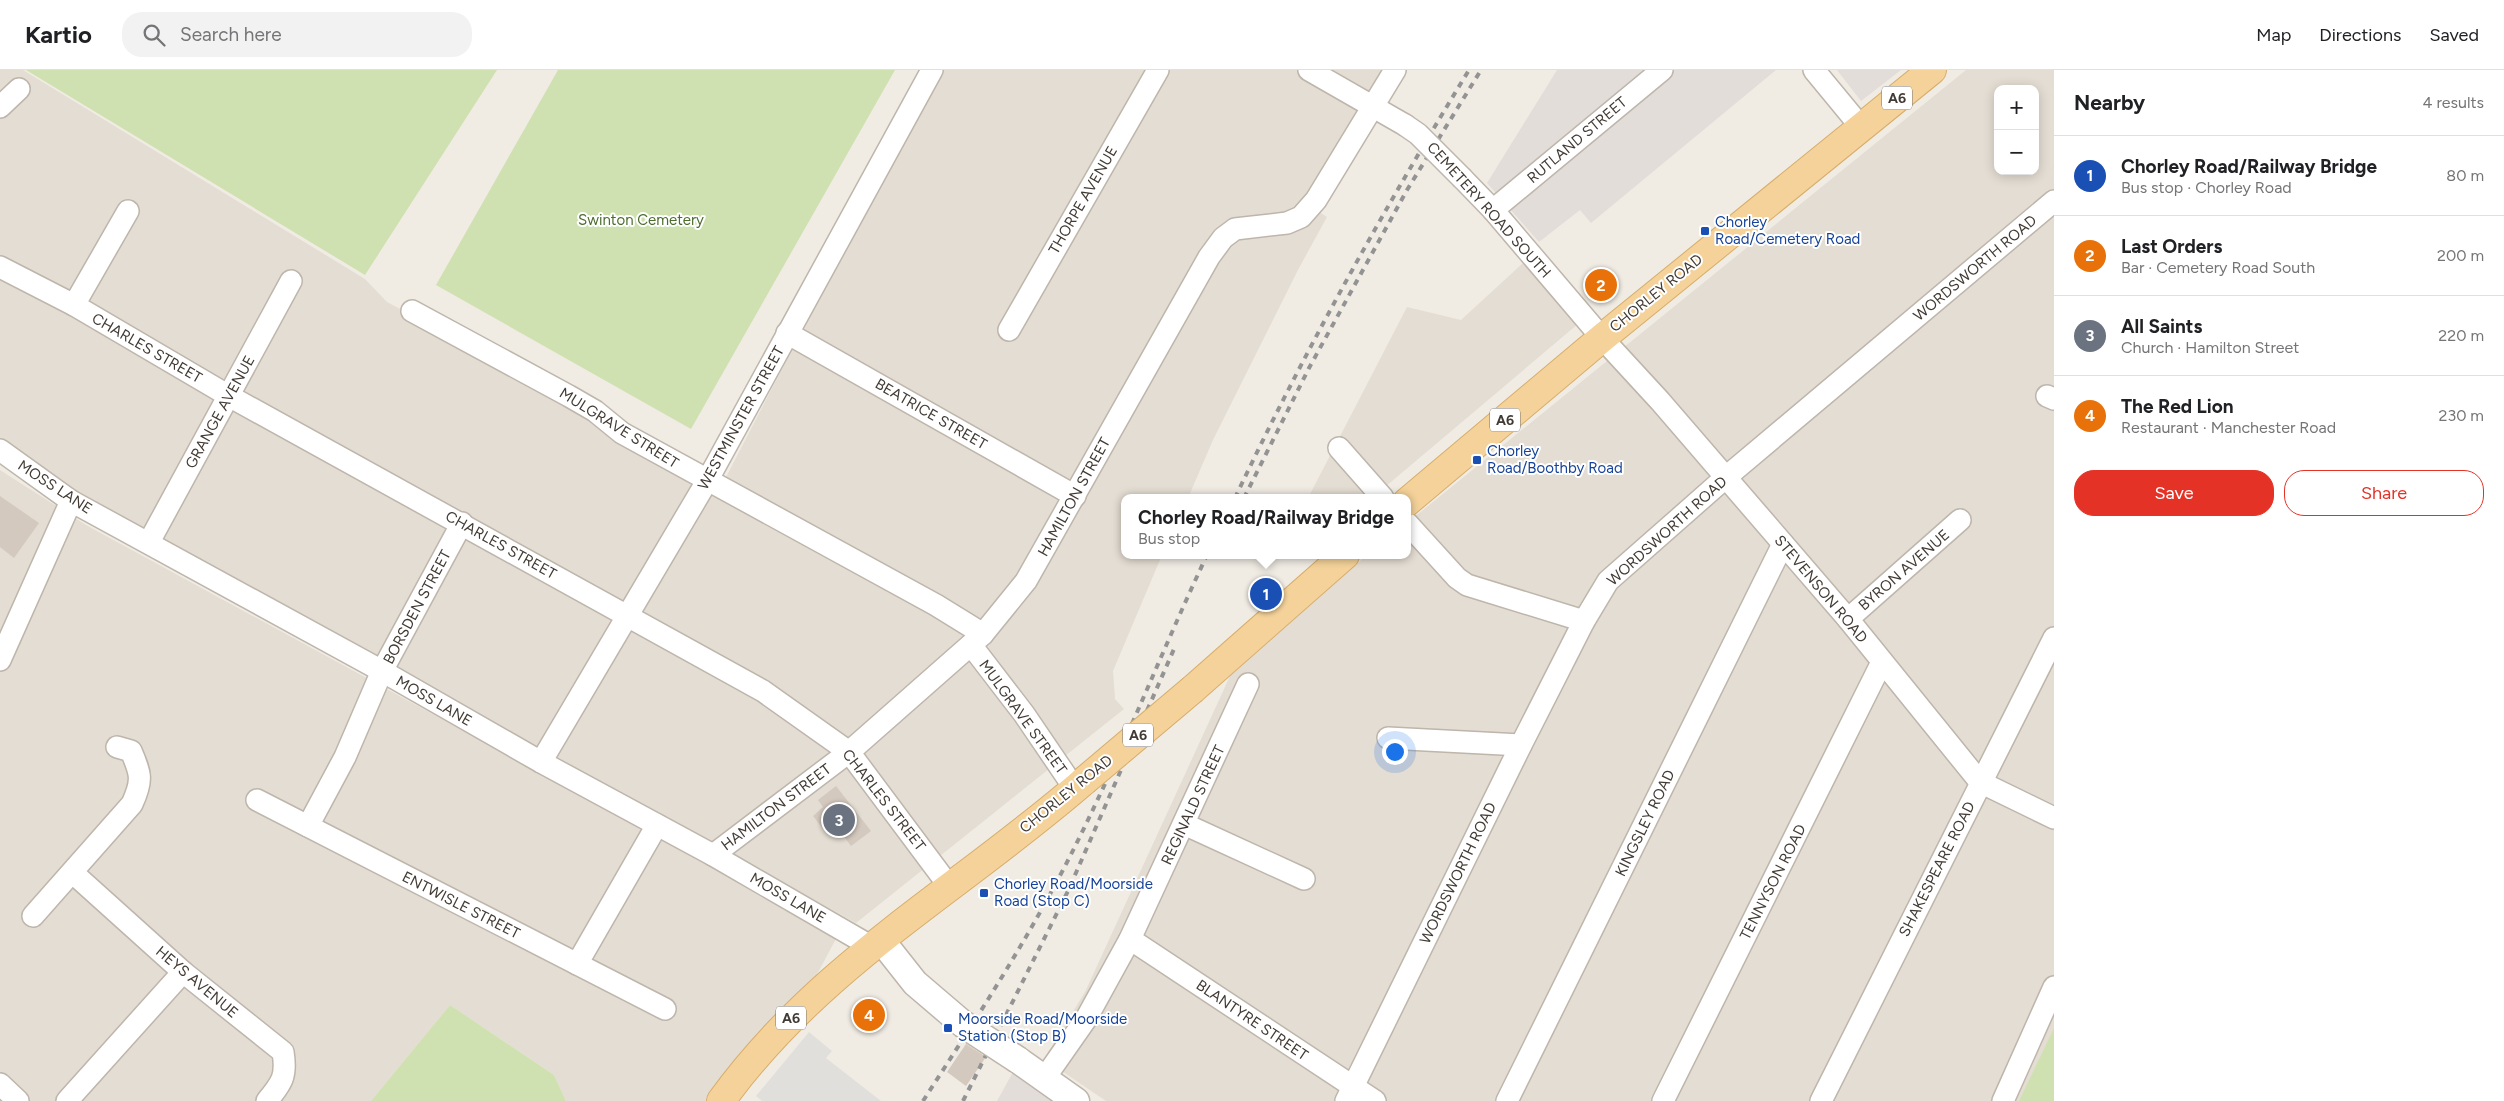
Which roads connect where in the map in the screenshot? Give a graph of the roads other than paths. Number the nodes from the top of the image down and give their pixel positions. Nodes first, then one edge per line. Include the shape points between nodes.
1 (932, 70) edge
2 (1158, 70) edge
3 (1309, 70) edge
4 (1396, 70) edge
5 (1662, 70) edge
6 (1814, 70) edge
7 (1932, 70) edge
8 (19, 89) dead end
9 (1372, 106) junction
10 (0, 107) edge
11 (1861, 127) junction
12 (2054, 201) edge
13 (1493, 210) junction
14 (128, 211) dead end
15 (0, 267) edge
16 (291, 281) dead end
17 (74, 305) junction
18 (417, 321) dead end
19 (1009, 330) dead end
20 (787, 333) junction
21 (1602, 338) junction
22 (229, 396) junction
23 (1338, 448) dead end
24 (0, 450) edge
25 (1725, 478) junction
26 (707, 481) junction
27 (1379, 494) edge
28 (1075, 496) junction
29 (1411, 499) edge
30 (70, 501) junction
31 (1960, 520) dead end
32 (462, 523) junction
33 (1411, 528) edge
34 (149, 542) junction
35 (1783, 544) junction
36 (1340, 559) edge
37 (628, 617) junction
38 (1848, 619) junction
39 (1584, 621) junction
40 (2054, 638) edge
41 (977, 640) junction
42 (0, 660) edge
43 (1882, 662) junction
44 (382, 671) junction
45 (1248, 684) dead end
46 (1388, 738) dead end
47 (128, 744) dead end
48 (1521, 745) junction
49 (849, 752) junction
50 (541, 762) junction
51 (1980, 782) junction
52 (1079, 785) junction
53 (257, 800) dead end
54 (2054, 818) edge
55 (1184, 824) junction
56 (657, 825) junction
57 (308, 826) junction
58 (713, 855) junction
59 (73, 873) junction
60 (1304, 879) dead end
61 (949, 886) junction
62 (33, 916) dead end
63 (1130, 939) junction
64 (877, 943) junction
65 (577, 964) junction
66 (184, 972) junction
67 (2054, 987) edge
68 (665, 1009) dead end
69 (1044, 1079) junction
70 (0, 1084) edge
71 (1350, 1094) edge
72 (18, 1101) edge
73 (66, 1101) edge
74 (267, 1101) edge
75 (721, 1101) edge
76 (1076, 1101) edge
77 (1375, 1101) edge
78 (1507, 1101) edge
79 (1663, 1101) edge
80 (1821, 1101) edge
81 (2003, 1101) edge

1 - 20 street, WESTMINSTER STREET
2 - 19 street, THORPE AVENUE
3 - 9 street, CEMETERY ROAD SOUTH
4 - 9 street, HAMILTON STREET
5 - 13 street, RUTLAND STREET
6 - 11 street
7 - 11 main road, CHORLEY ROAD / A6
8 - 10 street
9 - 13 street, CEMETERY ROAD SOUTH, bridge via 1418,134
9 - 28 street, HAMILTON STREET via 1316,200 1301,217 1287,223 1235,229 1223,238
11 - 21 main road, CHORLEY ROAD / A6
12 - 25 street, WORDSWORTH ROAD
13 - 21 street, CEMETERY ROAD SOUTH
14 - 17 street
15 - 17 street, CHARLES STREET
16 - 22 street, GRANGE AVENUE
17 - 22 street, CHARLES STREET
18 - 26 street, MULGRAVE STREET via 569,396 595,411 622,433
20 - 26 street, WESTMINSTER STREET
20 - 28 street, BEATRICE STREET
21 - 25 street, STEVENSON ROAD
21 - 29 main road, CHORLEY ROAD / A6
22 - 32 street, CHARLES STREET
22 - 34 street, GRANGE AVENUE
23 - 27 street
24 - 30 street, MOSS LANE
25 - 35 street, STEVENSON ROAD
25 - 39 street, WORDSWORTH ROAD via 1608,581
26 - 37 street, WESTMINSTER STREET
26 - 41 street, MULGRAVE STREET via 774,514 928,600
28 - 41 street, HAMILTON STREET via 1026,581
30 - 34 street, MOSS LANE
30 - 42 street
31 - 38 street, BYRON AVENUE
32 - 37 street, CHARLES STREET
32 - 44 street, BORSDEN STREET
33 - 39 street via 1467,585
34 - 44 street, MOSS LANE
35 - 38 street, STEVENSON ROAD
35 - 78 street, KINGSLEY ROAD
36 - 52 main road, CHORLEY ROAD / A6, bridge
37 - 49 street, CHARLES STREET via 763,690
37 - 50 street, WESTMINSTER STREET
38 - 43 street, STEVENSON ROAD
39 - 48 street, WORDSWORTH ROAD
40 - 51 street, SHAKESPEARE ROAD
41 - 49 street, HAMILTON STREET
41 - 52 street, MULGRAVE STREET via 1024,714
43 - 51 street, STEVENSON ROAD
43 - 79 street, TENNYSON ROAD
44 - 50 street, MOSS LANE
44 - 57 street, BORSDEN STREET via 345,757
45 - 55 street, REGINALD STREET
46 - 48 street
47 - 59 street via 141,773 140,788 132,804
48 - 71 street, WORDSWORTH ROAD
49 - 58 street, HAMILTON STREET
49 - 61 street, CHARLES STREET
50 - 56 street, MOSS LANE
51 - 54 street, STEVENSON ROAD
51 - 80 street, SHAKESPEARE ROAD
52 - 61 main road, CHORLEY ROAD / A6
53 - 57 street, ENTWISLE STREET
55 - 60 street
55 - 63 street, REGINALD STREET
56 - 58 street, MOSS LANE
56 - 65 street
57 - 65 street, ENTWISLE STREET
58 - 64 street, MOSS LANE
59 - 62 street
59 - 66 street, HEYS AVENUE
61 - 64 main road, CHORLEY ROAD / A6
63 - 69 street, REGINALD STREET via 1086,1019
63 - 71 street, BLANTYRE STREET
64 - 69 street, bridge via 915,983 963,1024
64 - 75 main road, A6 via 813,996 773,1036
65 - 68 street, ENTWISLE STREET
66 - 73 street
66 - 74 street, HEYS AVENUE via 282,1052 286,1070 279,1088
67 - 81 street
69 - 76 street
70 - 72 street
71 - 77 street, BLANTYRE STREET

